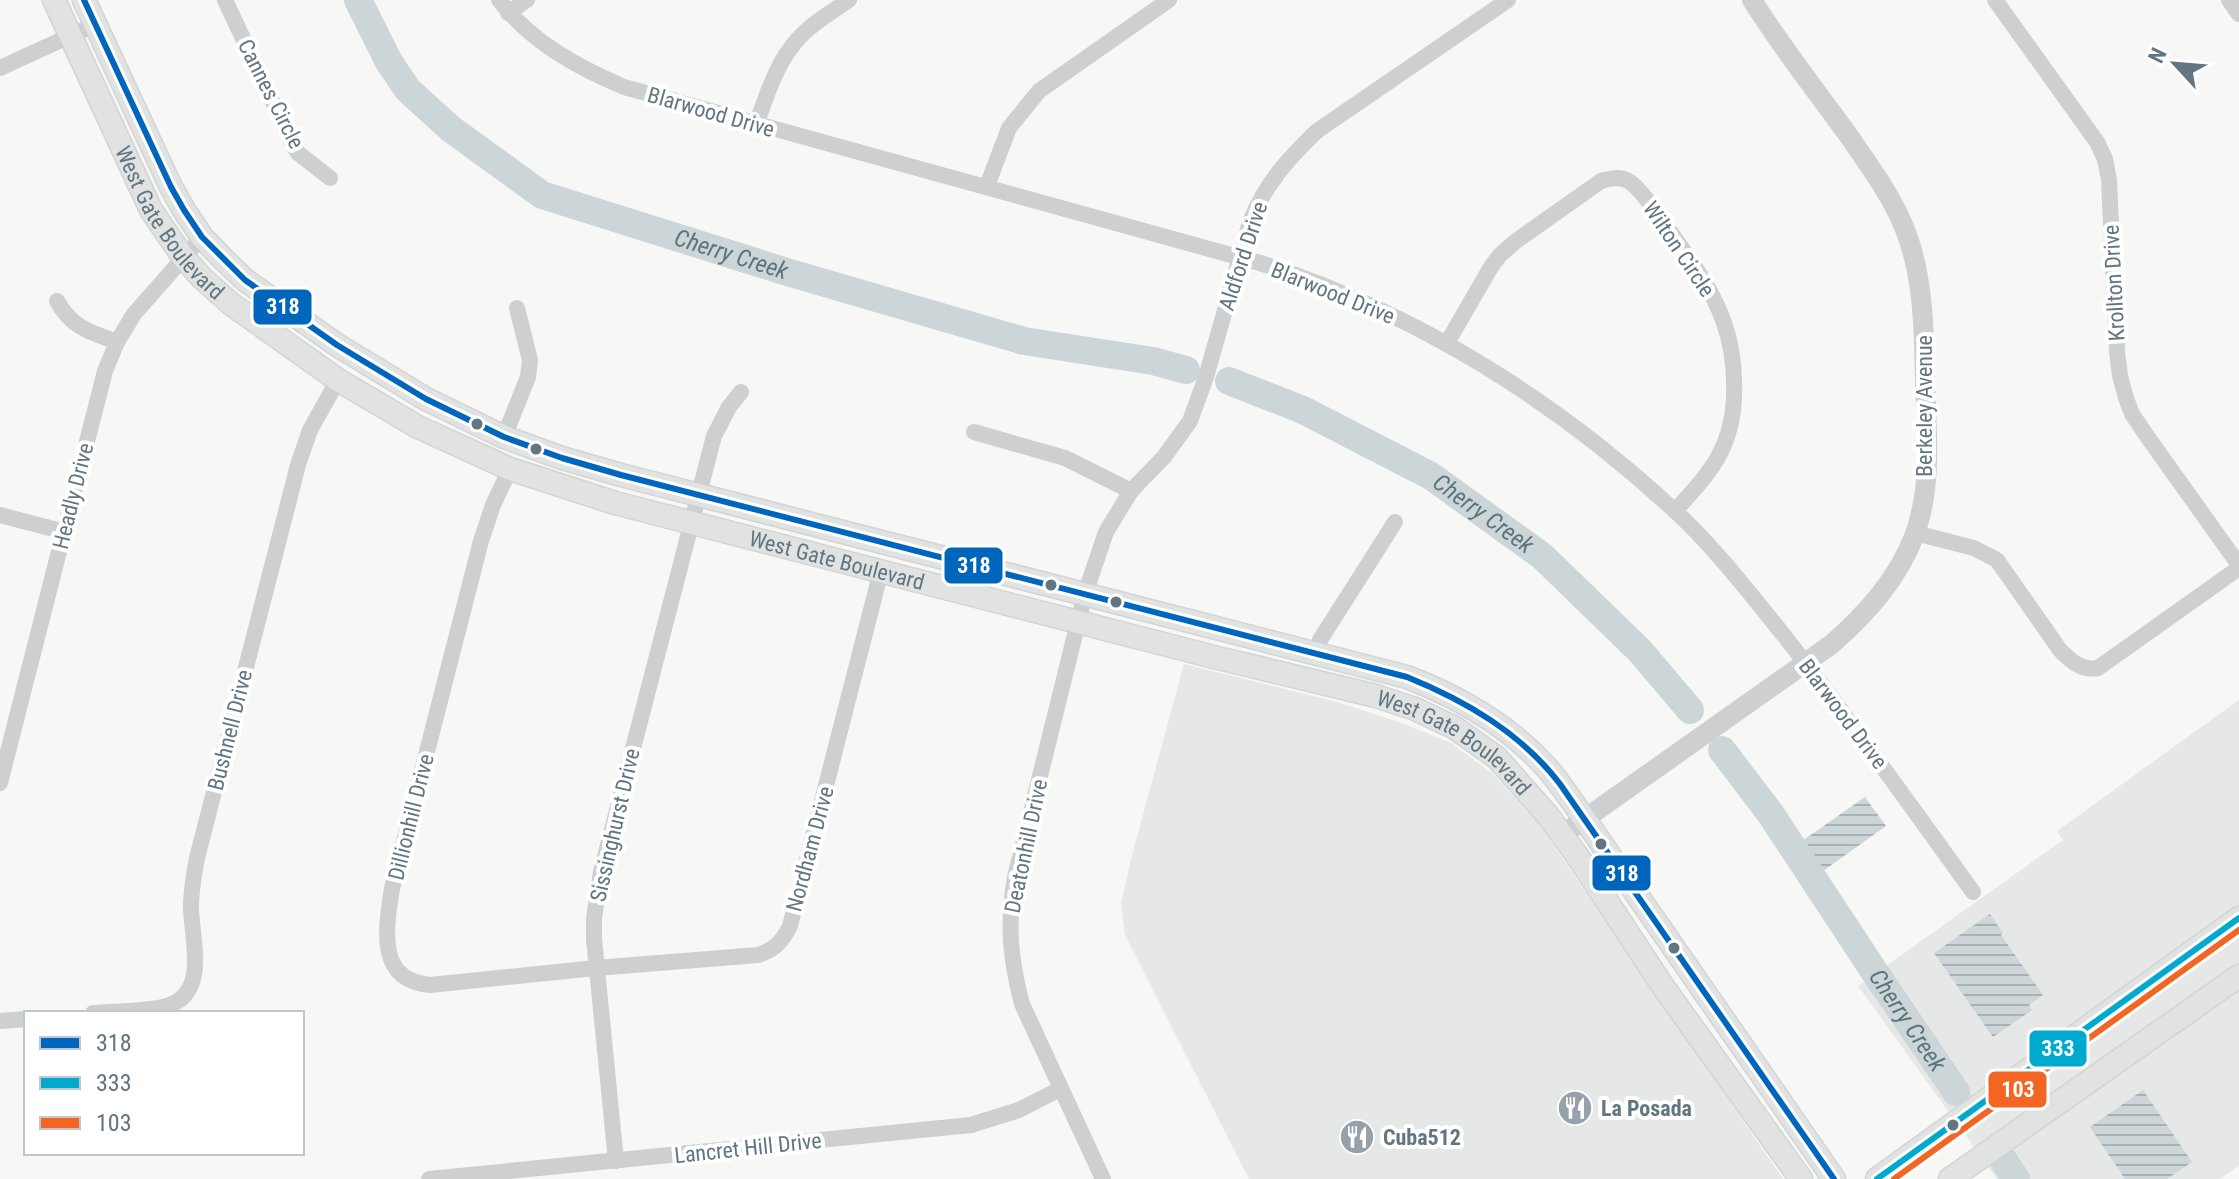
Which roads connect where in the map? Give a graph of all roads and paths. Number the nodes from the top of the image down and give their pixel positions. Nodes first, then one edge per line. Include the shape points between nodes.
1 (84, 0) edge
2 (225, 0) edge
3 (527, 0) edge
4 (849, 0) edge
5 (1169, 0) edge
6 (1508, 0) edge
7 (1752, 0) edge
8 (1995, 0) edge
9 (2229, 0) edge
10 (57, 1) edge
11 (504, 6) edge
12 (2239, 14) edge
13 (96, 24) junction
14 (70, 36) junction
15 (0, 68) edge
16 (756, 125) junction
17 (330, 178) dead end
18 (987, 186) junction
19 (202, 237) junction
20 (183, 257) junction
21 (1241, 258) junction
22 (57, 301) dead end
23 (517, 308) dead end
24 (117, 342) junction
25 (1447, 343) junction
26 (338, 380) junction
27 (741, 392) dead end
28 (974, 432) dead end
29 (504, 437) junction
30 (510, 469) junction
31 (1131, 491) junction
32 (697, 495) junction
33 (1675, 511) junction
34 (0, 515) edge
35 (1395, 522) dead end
36 (690, 523) junction
37 (65, 532) junction
38 (1915, 533) junction
39 (2239, 566) edge
40 (881, 571) junction
41 (1085, 594) junction
42 (1079, 622) junction
43 (1316, 653) junction
44 (1805, 662) junction
45 (0, 783) edge
46 (1585, 819) junction
47 (1562, 835) junction
48 (1973, 892) dead end
49 (2239, 918) edge
50 (596, 968) junction
51 (1689, 968) junction
52 (2239, 976) edge
53 (1664, 988) junction
54 (114, 1011) edge
55 (24, 1019) edge
56 (0, 1021) edge
57 (1060, 1089) junction
58 (616, 1161) junction
59 (429, 1179) edge
60 (1103, 1179) edge
61 (1801, 1179) edge
62 (1834, 1179) edge
63 (1877, 1179) edge
64 (1950, 1179) edge

1 - 13 main road, West Gate Boulevard
2 - 17 street, Cannes Circle via 293,145
3 - 11 street
4 - 16 street via 816,23 785,56
5 - 18 street via 1039,91 1009,128
6 - 21 street, Aldford Drive via 1317,131 1292,155 1258,201
7 - 38 street, Berkeley Avenue via 1876,175 1912,254 1923,324 1928,446
8 - 39 street, Krollton Drive via 2105,159 2117,351 2132,414
9 - 12 street
10 - 14 main road, West Gate Boulevard
11 - 16 street, Blarwood Drive via 536,38 593,74
13 - 14 street
13 - 19 main road, West Gate Boulevard via 171,187
14 - 15 street
14 - 20 main road, West Gate Boulevard via 151,210
16 - 18 street, Blarwood Drive
18 - 21 street, Blarwood Drive
19 - 20 street, Headly Drive
19 - 29 main road, West Gate Boulevard via 245,280 349,353
20 - 24 street, Headly Drive
20 - 26 main road, West Gate Boulevard via 231,304
21 - 25 street, Blarwood Drive via 1326,287
21 - 31 street, Aldford Drive via 1190,421
22 - 24 street via 73,323
23 - 29 street via 530,360
24 - 37 street, Headly Drive
25 - 33 street, Blarwood Drive via 1576,427
25 - 33 street, Wilton Circle via 1491,267 1516,241 1601,181 1623,178 1632,183 1693,264 1730,342 1734,400 1725,444 1712,469
26 - 30 main road, West Gate Boulevard via 418,427
26 - 54 street, Bushnell Drive via 301,456 197,858 191,905 193,983 167,1006
27 - 32 street, Sissinghurst Drive via 714,436
28 - 31 street via 1065,458
29 - 32 main road, West Gate Boulevard
30 - 36 main road, West Gate Boulevard
30 - 50 street, Dillionhill Drive via 481,541 392,888 387,944 400,974 419,984
31 - 41 street, Aldford Drive via 1106,532
32 - 36 street, Sissinghurst Drive
32 - 41 main road, West Gate Boulevard
33 - 44 street, Blarwood Drive
34 - 37 street
35 - 43 street
36 - 40 main road, West Gate Boulevard
36 - 50 street, Sissinghurst Drive via 601,872 594,918
37 - 45 street, Headly Drive
38 - 39 street via 1974,548 1997,560 2060,650 2090,669
38 - 44 street, Berkeley Avenue via 1868,610
40 - 42 main road, West Gate Boulevard
40 - 50 street, Nordham Drive via 785,937 758,955
41 - 42 street, Deatonhill Drive
41 - 43 main road, West Gate Boulevard
42 - 47 main road, West Gate Boulevard via 1415,709 1455,728 1497,758
42 - 57 street, Deatonhill Drive via 1015,877 1009,924 1022,1004
43 - 46 main road, West Gate Boulevard via 1407,677 1451,695 1519,741
44 - 46 street, Berkeley Avenue
44 - 48 street, Blarwood Drive
46 - 47 street, Berkeley Avenue
46 - 51 main road, West Gate Boulevard
47 - 53 main road, West Gate Boulevard
49 - 63 main road
50 - 58 street, Sissinghurst Drive
51 - 53 main road
51 - 62 main road, West Gate Boulevard
52 - 64 main road
53 - 61 main road, West Gate Boulevard
55 - 56 street
57 - 58 street, Lancret Hill Drive via 1019,1110 971,1125
57 - 60 street, Deatonhill Drive
58 - 59 street, Lancret Hill Drive

